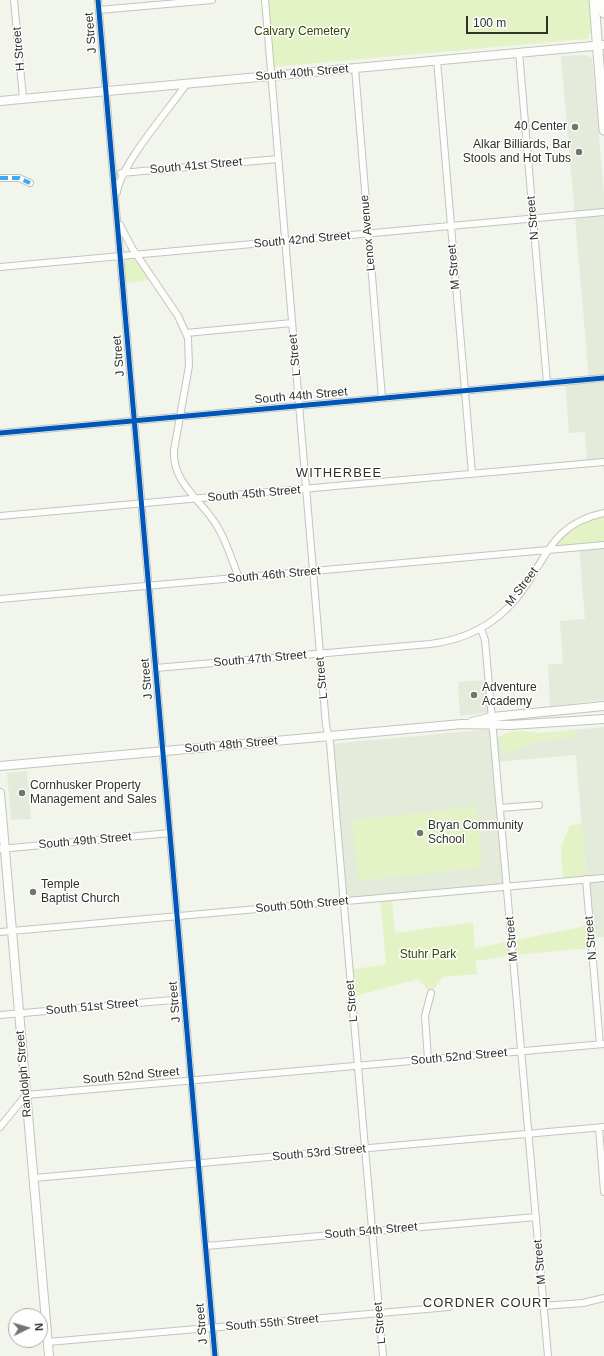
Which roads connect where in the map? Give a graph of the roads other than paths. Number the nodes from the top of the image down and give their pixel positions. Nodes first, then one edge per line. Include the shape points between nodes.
1 (14, 0) edge
2 (98, 0) edge
3 (212, 0) edge
4 (265, 0) edge
5 (594, 0) edge
6 (603, 0) edge
7 (180, 1) edge
8 (99, 10) junction
9 (604, 13) edge
10 (600, 46) edge
11 (519, 52) junction
12 (437, 60) junction
13 (354, 68) junction
14 (271, 75) junction
15 (188, 83) junction
16 (106, 91) junction
17 (23, 98) junction
18 (0, 100) edge
19 (604, 130) edge
20 (278, 159) junction
21 (123, 173) junction
22 (113, 174) junction
23 (0, 178) edge
24 (30, 183) dead end
25 (604, 212) edge
26 (117, 214) junction
27 (533, 219) junction
28 (451, 226) junction
29 (368, 234) junction
30 (285, 241) junction
31 (136, 255) junction
32 (120, 256) junction
33 (0, 267) edge
34 (292, 323) junction
35 (186, 332) junction
36 (604, 378) edge
37 (547, 383) junction
38 (465, 391) junction
39 (382, 398) junction
40 (299, 406) junction
41 (180, 417) junction
42 (134, 421) junction
43 (0, 433) edge
44 (604, 462) edge
45 (472, 474) junction
46 (306, 489) junction
47 (196, 499) junction
48 (142, 503) junction
49 (604, 513) edge
50 (0, 516) edge
51 (604, 545) edge
52 (548, 550) junction
53 (313, 571) junction
54 (239, 578) junction
55 (149, 586) junction
56 (0, 599) edge
57 (481, 629) junction
58 (320, 653) junction
59 (156, 668) junction
60 (604, 706) edge
61 (604, 719) edge
62 (492, 721) junction
63 (329, 736) junction
64 (163, 751) junction
65 (0, 766) edge
66 (0, 793) edge
67 (539, 805) dead end
68 (500, 808) junction
69 (170, 834) junction
70 (2, 849) edge
71 (604, 878) edge
72 (586, 879) junction
73 (507, 886) junction
74 (344, 901) junction
75 (177, 916) junction
76 (12, 931) junction
77 (0, 932) edge
78 (431, 994) dead end
79 (184, 998) junction
80 (19, 1013) junction
81 (0, 1015) edge
82 (602, 1044) edge
83 (522, 1052) junction
84 (428, 1060) junction
85 (358, 1066) junction
86 (191, 1081) junction
87 (26, 1095) junction
88 (0, 1126) edge
89 (601, 1128) edge
90 (529, 1134) junction
91 (365, 1149) junction
92 (199, 1163) junction
93 (34, 1178) junction
94 (604, 1192) edge
95 (536, 1217) junction
96 (372, 1231) junction
97 (206, 1246) junction
98 (604, 1298) edge
99 (543, 1306) junction
100 (449, 1307) dead end
101 (45, 1308) edge
102 (379, 1313) junction
103 (213, 1328) junction
104 (48, 1342) joint
105 (49, 1356) edge
106 (215, 1356) edge
107 (383, 1356) edge
108 (548, 1356) edge

1 - 17 street, H Street
2 - 8 street, J Street
3 - 7 street
4 - 14 street, L Street
5 - 10 main road
6 - 9 main road
7 - 8 street
8 - 16 street, J Street
10 - 11 main road, South 40th Street
10 - 19 main road
11 - 12 main road, South 40th Street
11 - 27 street, N Street
12 - 13 main road, South 40th Street
12 - 28 street, M Street
13 - 14 main road, South 40th Street
13 - 29 street, Lenox Avenue
14 - 15 main road, South 40th Street
14 - 20 street, L Street
15 - 16 main road, South 40th Street
15 - 21 street
16 - 17 main road, South 40th Street
16 - 22 street, J Street
17 - 18 main road, South 40th Street
20 - 21 street, South 41st Street
20 - 30 street, L Street
21 - 22 street, South 41st Street
21 - 26 street via 117,192
22 - 26 street, J Street
23 - 24 street via 19,178
25 - 27 street, South 42nd Street
26 - 31 street via 123,234
26 - 32 street, J Street
27 - 28 street, South 42nd Street
27 - 37 street, N Street
28 - 29 street, South 42nd Street
28 - 38 street, M Street
29 - 30 street, South 42nd Street
29 - 39 street, Lenox Avenue
30 - 31 street, South 42nd Street
30 - 34 street, L Street
31 - 32 street, South 42nd Street
31 - 35 street via 178,316
32 - 33 street, South 42nd Street
32 - 42 street, J Street
34 - 35 street
34 - 40 street, L Street
35 - 41 street via 190,360
36 - 37 street, South 44th Street
37 - 38 street, South 44th Street
38 - 39 street, South 44th Street
38 - 45 street, M Street
39 - 40 street, South 44th Street
40 - 41 street, South 44th Street
40 - 46 street, L Street
41 - 42 street, South 44th Street
41 - 47 street via 174,450 175,464 182,483
42 - 43 street, South 44th Street
42 - 48 street, J Street
44 - 45 street, South 45th Street
45 - 46 street, South 45th Street
46 - 47 street, South 45th Street
46 - 53 street, L Street
47 - 48 street, South 45th Street
47 - 54 street via 221,534
48 - 50 street, South 45th Street
48 - 55 street, J Street
49 - 52 street via 571,526 555,539
51 - 52 street, South 46th Street
52 - 53 street, South 46th Street
52 - 57 street, M Street via 515,600 503,613
53 - 54 street, South 46th Street
53 - 58 street, L Street
54 - 55 street, South 46th Street
55 - 56 street, South 46th Street
55 - 59 street, J Street
57 - 58 street, South 47th Street via 440,642
57 - 62 street, M Street via 485,640
58 - 59 street, South 47th Street
58 - 63 street, L Street
59 - 64 street, J Street
60 - 62 main road, South 48th Street
61 - 62 main road, South 48th Street
62 - 63 main road, South 48th Street
62 - 68 street, M Street
63 - 64 main road, South 48th Street
63 - 74 street, L Street
64 - 65 main road, South 48th Street
64 - 69 street, J Street
66 - 70 main road, Randolph Street
67 - 68 street
68 - 73 street, M Street
69 - 70 street, South 49th Street
69 - 75 street, J Street
70 - 76 main road, Randolph Street
71 - 72 street, South 50th Street
72 - 73 street, South 50th Street
72 - 82 street, N Street
73 - 74 street, South 50th Street
73 - 83 street, M Street
74 - 75 street, South 50th Street
74 - 85 street, L Street
75 - 76 street, South 50th Street
75 - 79 street, J Street
76 - 77 street, South 50th Street
76 - 80 main road, Randolph Street
78 - 84 street via 425,1009
79 - 80 street, South 51st Street
79 - 86 street, J Street
80 - 81 street, South 51st Street
80 - 87 main road, Randolph Street
82 - 83 street, South 52nd Street
83 - 84 street, South 52nd Street
83 - 90 street, M Street
84 - 85 street, South 52nd Street
85 - 86 street, South 52nd Street
85 - 91 street, L Street
86 - 87 street, South 52nd Street
86 - 92 street, J Street
87 - 88 street
87 - 93 main road, Randolph Street
89 - 90 street, South 53rd Street
89 - 94 street
90 - 91 street, South 53rd Street
90 - 95 street, M Street
91 - 92 street, South 53rd Street
91 - 96 street, L Street
92 - 93 street, South 53rd Street
92 - 97 street, J Street
93 - 101 main road, Randolph Street
95 - 96 street, South 54th Street
95 - 99 street, M Street
96 - 97 street, South 54th Street
96 - 102 street, L Street
97 - 103 street, J Street
98 - 99 street via 584,1303
99 - 108 street, M Street
100 - 102 street, South 55th Street
102 - 103 street, South 55th Street
102 - 107 street, L Street
103 - 104 street, South 55th Street
103 - 106 street, J Street
104 - 105 main road, Randolph Street

